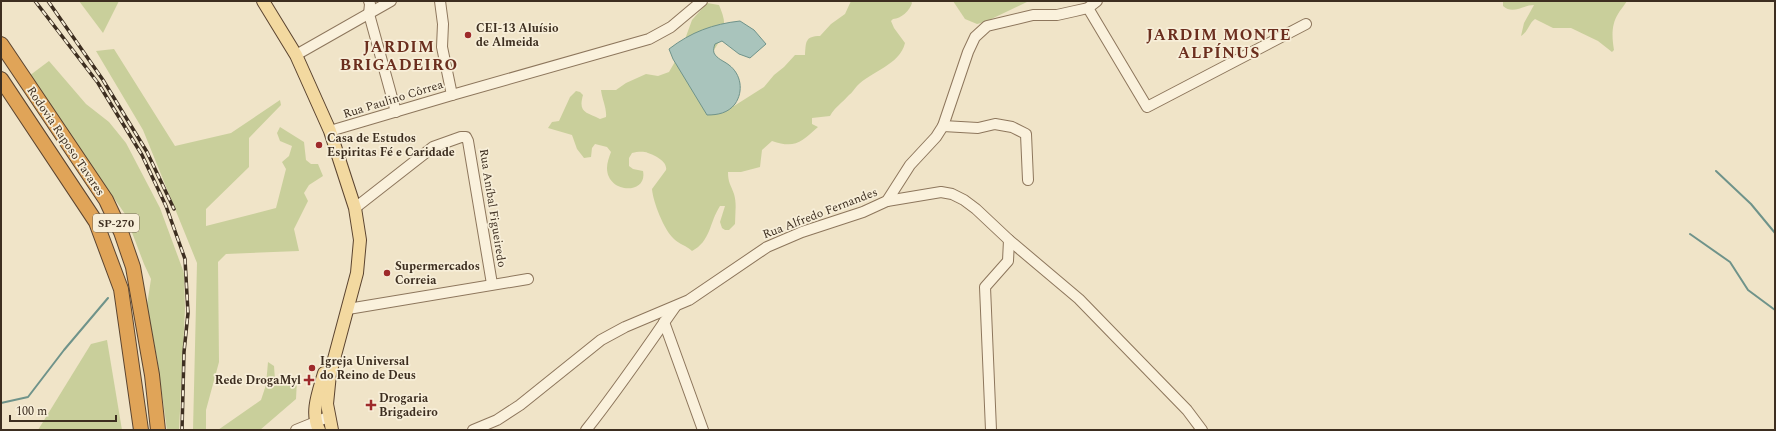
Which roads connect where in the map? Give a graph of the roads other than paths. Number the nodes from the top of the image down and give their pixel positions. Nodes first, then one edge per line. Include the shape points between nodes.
1 (263, 1) edge
2 (369, 1) edge
3 (391, 1) edge
4 (440, 1) edge
5 (702, 1) edge
6 (1097, 1) edge
7 (1088, 8) junction
8 (369, 14) junction
9 (1306, 24) dead end
10 (1, 44) edge
11 (296, 55) junction
12 (1, 79) edge
13 (452, 95) junction
14 (396, 112) junction
15 (943, 126) junction
16 (330, 131) junction
17 (1028, 180) dead end
18 (887, 201) junction
19 (355, 208) junction
20 (1009, 240) junction
21 (528, 278) dead end
22 (492, 284) junction
23 (675, 307) junction
24 (348, 308) junction
25 (664, 322) junction
26 (328, 417) junction
27 (317, 427) edge
28 (142, 430) edge
29 (158, 430) edge
30 (296, 430) edge
31 (332, 430) edge
32 (473, 430) edge
33 (586, 430) edge
34 (703, 430) edge
35 (991, 430) edge
36 (1202, 430) edge

1 - 11 main road
2 - 8 street
3 - 8 street
4 - 13 street via 442,47
5 - 13 street, Rua Paulino Côrrea via 671,27 649,39
6 - 7 street, Rua Alfredo Fernandes
7 - 9 street via 1147,107
7 - 15 street, Rua Alfredo Fernandes via 1057,15 1033,14 987,26 975,37 968,52
8 - 11 street
8 - 14 street
10 - 29 highway, Rodovia Raposo Tavares / SP-270 via 106,200 121,232 133,267 152,375
11 - 16 main road
12 - 28 highway, Rodovia Raposo Tavares / SP-270 via 96,222 121,289
13 - 14 street, Rua Paulino Côrrea
14 - 16 street, Rua Paulino Côrrea
15 - 17 street via 978,128 995,124 1022,131 1026,134
15 - 18 street, Rua Alfredo Fernandes via 910,164
16 - 19 main road
18 - 20 street via 934,192 952,194 976,209
18 - 23 street, Rua Alfredo Fernandes via 864,212 767,246
19 - 22 street, Rua Aníbal Figueiredo via 433,147 466,137
19 - 24 main road via 360,240 357,273
20 - 35 street via 1008,261 985,287
20 - 36 street via 1079,299 1187,410
21 - 22 street
22 - 24 street
23 - 25 street
23 - 32 street, Rua Alfredo Fernandes via 625,327 602,340 520,405 497,420
24 - 26 main road via 330,374
24 - 27 main road via 325,370 315,416
25 - 33 street via 614,395
25 - 34 street
26 - 27 street
26 - 31 main road
27 - 30 street

